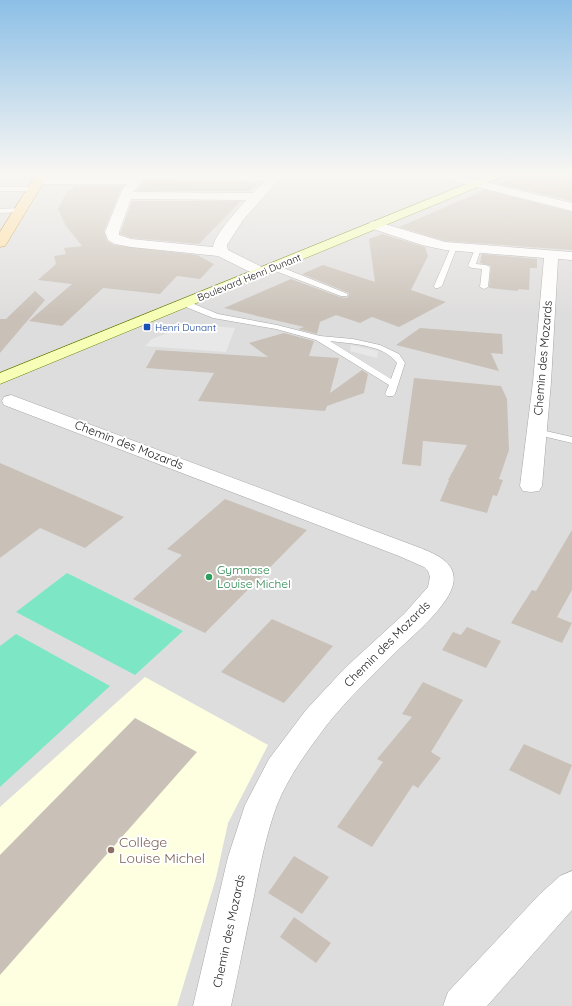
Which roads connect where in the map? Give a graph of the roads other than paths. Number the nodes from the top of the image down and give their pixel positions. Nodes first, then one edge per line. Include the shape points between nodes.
1 (13, 222) edge
2 (116, 222) edge
3 (236, 222) edge
4 (382, 222) edge
5 (375, 225) junction
6 (0, 243) edge
7 (454, 247) junction
8 (478, 248) junction
9 (222, 252) junction
10 (551, 255) junction
11 (572, 256) edge
12 (267, 269) junction
13 (438, 286) dead end
14 (484, 287) dead end
15 (344, 294) dead end
16 (184, 303) junction
17 (320, 338) junction
18 (0, 379) edge
19 (393, 384) junction
20 (390, 394) dead end
21 (11, 401) dead end
22 (537, 432) junction
23 (572, 440) edge
24 (531, 486) dead end
25 (572, 887) edge
26 (212, 1006) edge
27 (462, 1006) edge

1 - 6 main road
2 - 9 street via 113,237 120,241
3 - 9 street via 220,245
4 - 5 main road, Boulevard Henri Dunant
5 - 7 street via 431,243
5 - 12 main road, Boulevard Henri Dunant
7 - 8 street
7 - 13 lane
8 - 10 street
8 - 14 lane via 472,266 486,267
9 - 12 street via 232,259
10 - 11 street
10 - 22 street, Chemin des Mozards
12 - 15 lane
12 - 16 main road, Boulevard Henri Dunant
16 - 17 lane via 216,316
16 - 18 main road, Boulevard Henri Dunant
17 - 19 lane
17 - 19 lane via 347,341 393,354 401,363
19 - 20 lane
21 - 26 street, Chemin des Mozards via 407,551 440,568 442,577 436,595 355,675 316,718 280,768 261,805 245,857
22 - 23 lane
22 - 24 street, Chemin des Mozards
25 - 27 street

